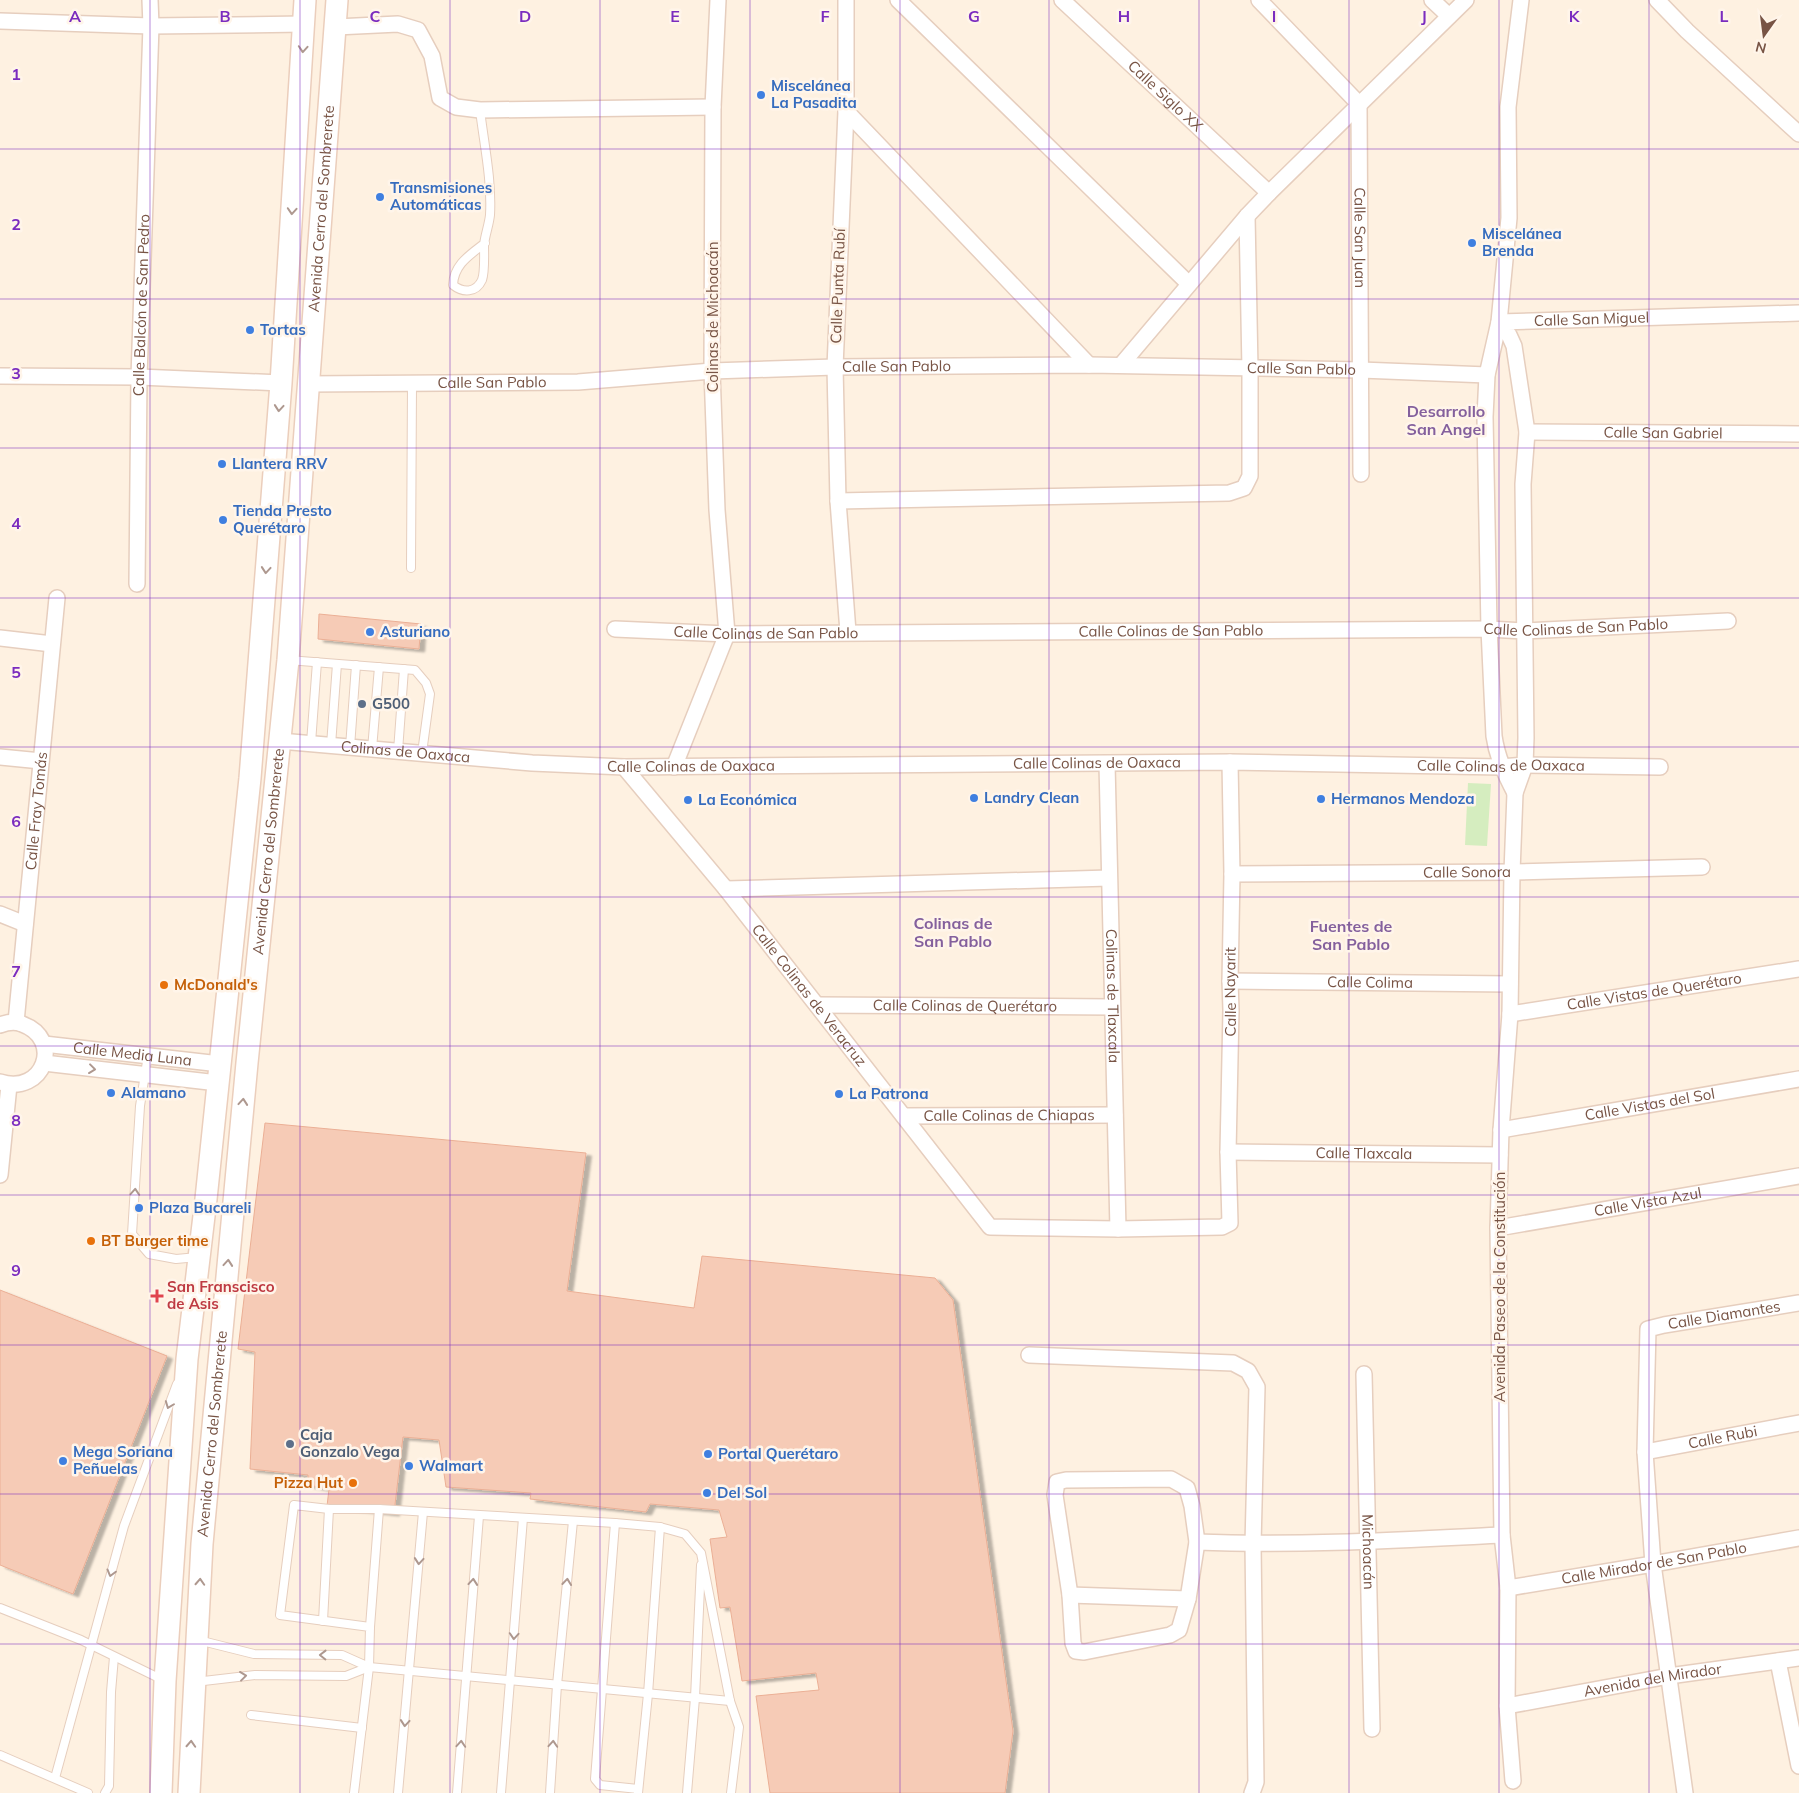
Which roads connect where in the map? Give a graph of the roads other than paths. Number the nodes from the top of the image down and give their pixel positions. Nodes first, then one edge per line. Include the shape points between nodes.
1 (150, 0) edge
2 (306, 0) edge
3 (337, 0) edge
4 (718, 0) edge
5 (846, 0) edge
6 (898, 0) edge
7 (1062, 0) edge
8 (1259, 0) edge
9 (1432, 0) edge
10 (1466, 0) edge
11 (1521, 0) edge
12 (1657, 0) edge
13 (1449, 16) junction
14 (0, 21) edge
15 (304, 24) junction
16 (150, 26) junction
17 (336, 27) junction
18 (1358, 104) junction
19 (713, 107) junction
20 (480, 110) junction
21 (846, 111) junction
22 (1799, 134) edge
23 (1269, 193) junction
24 (1247, 216) junction
25 (485, 243) junction
26 (1189, 284) junction
27 (1799, 313) edge
28 (1499, 322) junction
29 (1089, 365) junction
30 (1121, 365) junction
31 (835, 367) junction
32 (1250, 369) junction
33 (1361, 370) junction
34 (712, 371) junction
35 (1487, 375) junction
36 (0, 376) edge
37 (139, 377) junction
38 (281, 384) junction
39 (307, 384) junction
40 (412, 384) junction
41 (1527, 432) junction
42 (1799, 434) edge
43 (1361, 474) dead end
44 (838, 502) junction
45 (411, 568) dead end
46 (137, 584) dead end
47 (57, 598) dead end
48 (1728, 621) dead end
49 (615, 629) dead end
50 (1489, 629) junction
51 (1524, 631) junction
52 (848, 632) junction
53 (727, 634) junction
54 (0, 638) edge
55 (52, 644) junction
56 (288, 660) junction
57 (317, 662) junction
58 (337, 664) junction
59 (356, 665) junction
60 (379, 667) junction
61 (404, 669) junction
62 (280, 740) junction
63 (311, 743) junction
64 (331, 745) junction
65 (350, 746) junction
66 (372, 749) junction
67 (398, 751) junction
68 (422, 753) junction
69 (0, 757) edge
70 (41, 761) junction
71 (1230, 762) junction
72 (532, 763) joint
73 (1107, 764) junction
74 (1525, 765) junction
75 (674, 766) junction
76 (624, 767) junction
77 (1501, 767) junction
78 (1660, 767) dead end
79 (1515, 793) junction
80 (1702, 867) dead end
81 (1512, 872) junction
82 (1232, 874) junction
83 (1108, 878) junction
84 (726, 889) junction
85 (0, 914) edge
86 (25, 924) junction
87 (1799, 969) edge
88 (1230, 981) junction
89 (1510, 984) junction
90 (817, 1005) junction
91 (1112, 1007) junction
92 (1510, 1014) junction
93 (16, 1022) junction
94 (0, 1025) edge
95 (44, 1044) junction
96 (148, 1055) junction
97 (44, 1063) junction
98 (219, 1074) junction
99 (145, 1075) junction
100 (1799, 1079) edge
101 (5, 1084) edge
102 (1115, 1115) junction
103 (904, 1116) junction
104 (1501, 1130) junction
105 (1228, 1152) junction
106 (1500, 1155) junction
107 (0, 1175) edge
108 (1799, 1176) edge
109 (1230, 1223) joint
110 (1498, 1228) junction
111 (1118, 1229) junction
112 (200, 1257) junction
113 (1799, 1303) edge
114 (1029, 1354) dead end
115 (186, 1359) junction
116 (1364, 1374) dead end
117 (1799, 1424) edge
118 (1645, 1452) junction
119 (329, 1509) junction
120 (380, 1509) junction
121 (423, 1512) junction
122 (479, 1516) junction
123 (523, 1518) junction
124 (573, 1521) junction
125 (616, 1523) junction
126 (660, 1527) junction
127 (1502, 1535) junction
128 (1799, 1538) edge
129 (1198, 1542) junction
130 (1367, 1542) junction
131 (1253, 1544) junction
132 (702, 1553) junction
133 (1653, 1564) junction
134 (1508, 1588) junction
135 (1070, 1595) junction
136 (1188, 1598) junction
137 (0, 1608) edge
138 (323, 1621) junction
139 (370, 1627) junction
140 (197, 1640) junction
141 (91, 1645) junction
142 (114, 1657) junction
143 (1799, 1658) edge
144 (1778, 1661) junction
145 (369, 1667) junction
146 (409, 1671) junction
147 (466, 1676) junction
148 (1670, 1676) junction
149 (165, 1681) junction
150 (510, 1681) junction
151 (195, 1682) junction
152 (557, 1685) junction
153 (602, 1689) junction
154 (648, 1694) junction
155 (695, 1698) junction
156 (730, 1702) junction
157 (1507, 1706) junction
158 (251, 1715) dead end
159 (362, 1728) junction
160 (1372, 1729) dead end
161 (0, 1755) edge
162 (1799, 1766) edge
163 (55, 1778) junction
164 (1512, 1781) dead end
165 (638, 1791) edge
166 (88, 1793) edge
167 (105, 1793) edge
168 (161, 1793) edge
169 (189, 1793) edge
170 (354, 1793) edge
171 (398, 1793) edge
172 (457, 1793) edge
173 (501, 1793) edge
174 (550, 1793) edge
175 (687, 1793) edge
176 (731, 1793) edge
177 (1252, 1793) edge
178 (1685, 1793) edge

1 - 16 street, Calle Balcón de San Pedro
2 - 15 main road, Avenida Cerro del Sombrerete
3 - 17 main road, Avenida Cerro del Sombrerete
4 - 19 street, Colinas de Michoacán
5 - 21 street, Calle Punta Rubí
6 - 26 street
7 - 23 street, Calle Siglo XX
8 - 18 street
9 - 13 street
10 - 13 street
11 - 28 street via 1508,107 1509,218
12 - 22 street
13 - 18 street
14 - 16 street
15 - 16 street
15 -> 38 main road, Avenida Cerro del Sombrerete
16 - 37 street, Calle Balcón de San Pedro
17 - 20 street via 398,24 418,30 432,56 440,98 456,107
17 - 39 main road, Avenida Cerro del Sombrerete
18 - 23 street
18 - 33 street, Calle San Juan
19 - 20 street
19 - 34 street, Colinas de Michoacán
20 - 25 lane via 489,180 490,215
21 - 29 street
21 - 31 street, Calle Punta Rubí
23 - 24 street
24 - 26 street
24 - 32 street
25 - 25 lane via 482,279 476,288 468,292 460,290 454,285 454,274 462,262
26 - 30 street
27 - 28 street, Calle San Miguel
28 - 35 street
28 - 41 street via 1514,346
29 - 30 street, Calle San Pablo
29 - 31 street, Calle San Pablo
30 - 32 street, Calle San Pablo
31 - 34 street, Calle San Pablo
31 - 44 street, Calle Punta Rubí
32 - 33 street, Calle San Pablo
32 - 44 street via 1250,476 1244,488 1229,493
33 - 35 street, Calle San Pablo
33 - 43 street, Calle San Juan
34 - 40 street, Calle San Pablo via 578,382
34 - 53 street, Colinas de Michoacán via 717,510
35 - 50 street
36 - 37 street
37 - 38 street
37 - 46 street, Calle Balcón de San Pedro
38 -> 98 main road, Avenida Cerro del Sombrerete via 250,778
39 - 40 street, Calle San Pablo
39 - 56 main road, Avenida Cerro del Sombrerete
40 - 45 lane
41 - 42 street, Calle San Gabriel
41 - 51 street, Avenida Paseo de la Constitución via 1523,484
44 - 52 street, Calle Punta Rubí
47 - 55 street, Calle Fray Tomás
48 - 51 street, Calle Colinas de San Pablo
49 - 53 street, Calle Colinas de San Pablo
50 - 51 street, Calle Colinas de San Pablo
50 - 52 street, Calle Colinas de San Pablo
50 - 77 street via 1494,736
51 - 74 street, Avenida Paseo de la Constitución
52 - 53 street, Calle Colinas de San Pablo
53 - 75 street
54 - 55 street
55 - 70 street, Calle Fray Tomás
56 - 57 lane
56 - 62 main road, Avenida Cerro del Sombrerete
57 - 58 lane
57 - 63 lane
58 - 59 lane
58 - 64 lane
59 - 60 lane
59 - 65 lane
60 - 61 lane
60 - 66 lane
61 - 67 lane
61 - 68 lane via 415,670 430,694
62 - 63 street, Colinas de Oaxaca
140 -> 62 main road, Avenida Cerro del Sombrerete via 203,1525
63 - 64 street, Colinas de Oaxaca
64 - 65 street, Colinas de Oaxaca
65 - 66 street, Colinas de Oaxaca
66 - 67 street, Colinas de Oaxaca
67 - 68 street, Colinas de Oaxaca
68 - 72 street, Colinas de Oaxaca
69 - 70 street
70 - 86 street, Calle Fray Tomás
71 - 73 street, Calle Colinas de Oaxaca
71 - 77 street, Calle Colinas de Oaxaca
71 - 82 street, Calle Nayarit
72 - 76 street, Calle Colinas de Oaxaca
73 - 75 street, Calle Colinas de Oaxaca
73 - 83 street, Colinas de Tlaxcala
74 - 77 street, Calle Colinas de Oaxaca
74 - 78 street, Calle Colinas de Oaxaca
74 - 79 street, Avenida Paseo de la Constitución
75 - 76 street, Calle Colinas de Oaxaca
76 - 84 street, Calle Colinas de Veracruz
77 - 79 street
79 - 81 street, Avenida Paseo de la Constitución
80 - 81 street, Calle Sonora
81 - 82 street, Calle Sonora
81 - 89 street, Avenida Paseo de la Constitución
82 - 88 street, Calle Nayarit
83 - 84 street
83 - 91 street, Colinas de Tlaxcala
84 - 90 street, Calle Colinas de Veracruz
85 - 86 street
86 - 93 street, Calle Fray Tomás
87 - 92 street, Calle Vistas de Querétaro
88 - 89 street, Calle Colima
88 - 105 street, Calle Nayarit
89 - 92 street, Avenida Paseo de la Constitución
90 - 91 street, Calle Colinas de Querétaro
90 - 103 street, Calle Colinas de Veracruz
91 - 102 street, Colinas de Tlaxcala
92 - 104 street, Avenida Paseo de la Constitución
93 - 94 street
93 - 95 street via 31,1027
95 - 96 street, Calle Media Luna
95 - 97 street
96 - 98 street, Calle Media Luna
96 - 99 lane
97 -> 99 street, Calle Media Luna
97 - 101 street via 31,1080 21,1085
98 - 99 street, Calle Media Luna
98 - 112 main road, Avenida Cerro del Sombrerete
112 -> 99 lane via 149,1254 132,1234
100 - 104 street, Calle Vistas del Sol
101 - 107 street
102 - 103 street, Calle Colinas de Chiapas
102 - 111 street, Colinas de Tlaxcala
103 - 111 street, Calle Colinas de Veracruz via 990,1227
104 - 106 street, Avenida Paseo de la Constitución
105 - 106 street, Calle Tlaxcala
105 - 109 street, Calle Nayarit
106 - 110 street, Avenida Paseo de la Constitución
108 - 110 street, Calle Vista Azul
109 - 111 street, Calle Colinas de Veracruz via 1222,1227
110 - 127 street, Avenida Paseo de la Constitución
112 - 115 main road, Avenida Cerro del Sombrerete
113 - 118 street, Calle Diamantes via 1648,1329
114 - 131 street via 1233,1363 1248,1371 1257,1387
115 -> 141 lane via 124,1526
115 - 149 main road, Avenida Cerro del Sombrerete
116 - 130 street, Michoacán
117 - 118 street, Calle Rubi
118 - 133 street
119 - 120 lane
119 - 138 lane
119 - 138 lane via 294,1505 280,1615
120 - 121 lane
120 - 139 lane
121 - 122 lane
121 -> 146 lane
122 - 123 lane
147 -> 122 lane
123 - 124 lane
123 -> 150 lane
124 - 125 lane
152 -> 124 lane
125 - 126 lane
125 - 153 lane
126 - 132 lane via 684,1534
126 - 154 lane
127 - 130 street
127 - 134 street, Avenida Paseo de la Constitución
128 - 133 street, Calle Mirador de San Pablo
129 - 131 street
129 - 135 street via 1186,1488 1170,1479 1056,1482 1055,1495
129 - 136 street
130 - 131 street
130 - 160 street, Michoacán
131 - 177 street via 1256,1782
132 - 155 lane
132 - 156 lane
133 - 134 street, Calle Mirador de San Pablo
133 - 148 street
134 - 157 street, Avenida Paseo de la Constitución
135 - 136 street
135 - 136 street via 1073,1643 1076,1651 1084,1652 1170,1635 1179,1630
137 - 141 lane
138 - 139 lane
139 - 145 lane
145 -> 140 lane via 342,1655 254,1654
140 - 151 main road, Avenida Cerro del Sombrerete
141 - 142 lane
141 - 163 lane
142 - 149 lane
142 - 167 lane via 109,1786
143 - 144 street, Avenida del Mirador
144 - 148 street, Avenida del Mirador
144 - 162 street
145 - 146 lane
151 -> 145 lane via 255,1675 346,1676
145 - 159 lane
146 - 147 lane
146 -> 171 lane
147 - 150 lane
172 -> 147 lane
148 - 157 street, Avenida del Mirador
148 - 178 street
149 - 168 main road, Avenida Cerro del Sombrerete
150 - 152 lane
150 - 173 lane
169 -> 151 main road, Avenida Cerro del Sombrerete
152 - 153 lane
174 -> 152 lane
153 - 154 lane
153 - 165 lane via 595,1779 600,1785
154 - 155 lane
154 - 165 lane
155 - 156 lane
155 - 175 lane
156 - 176 lane via 739,1728
157 - 164 street, Avenida Paseo de la Constitución
158 - 159 lane
159 - 170 lane
161 - 163 lane
163 - 166 lane

